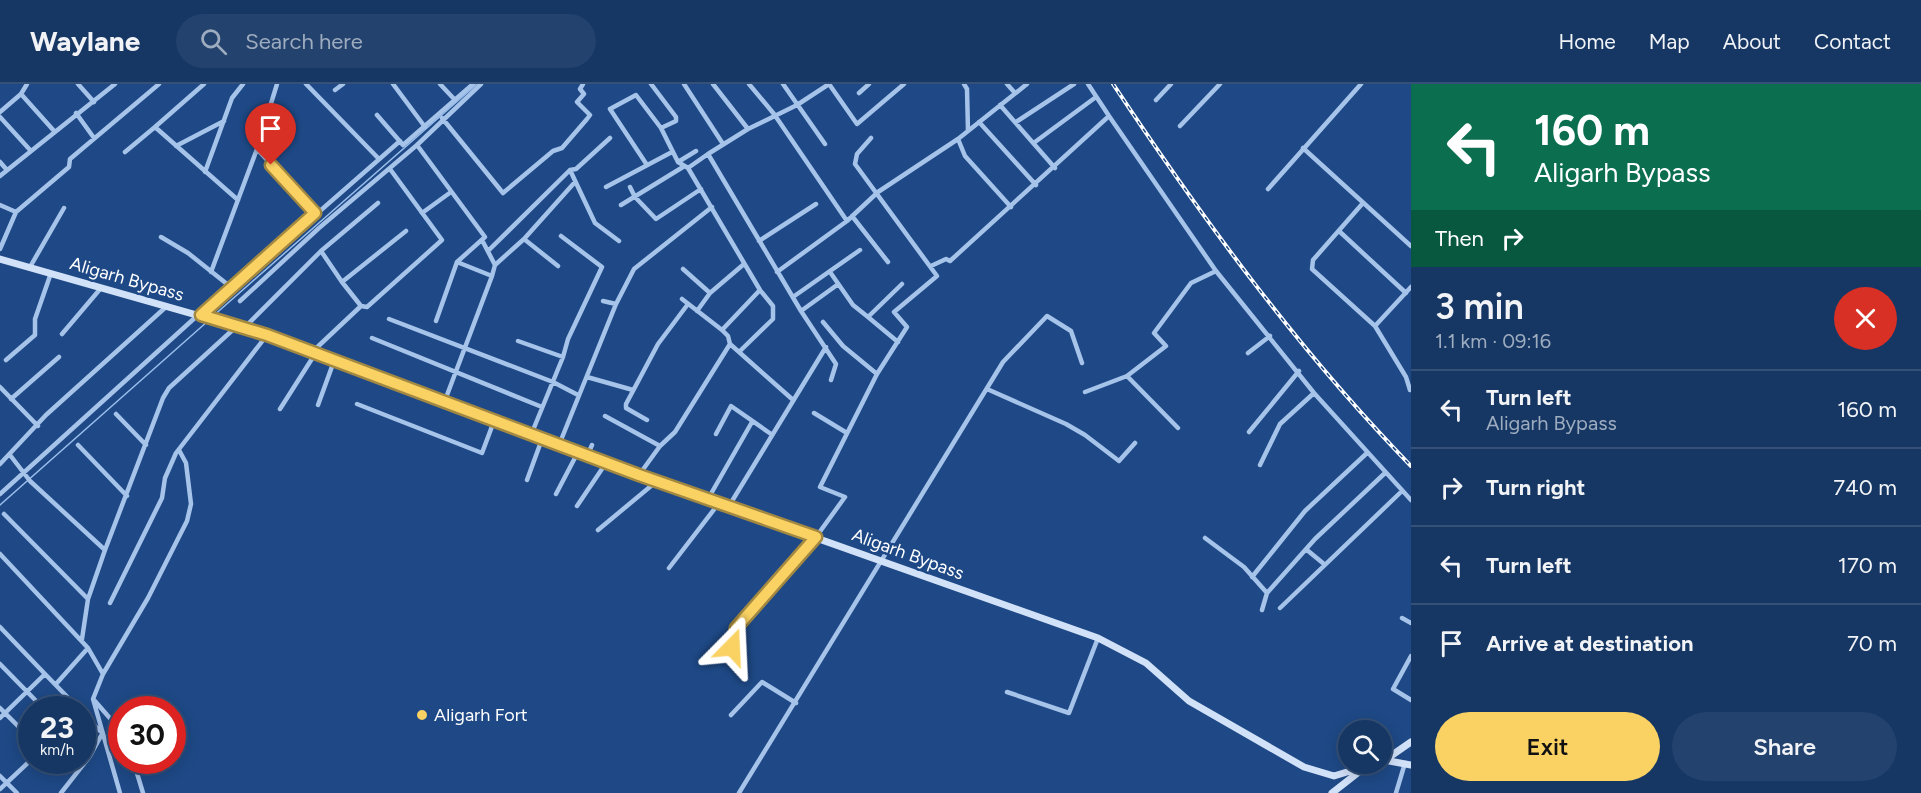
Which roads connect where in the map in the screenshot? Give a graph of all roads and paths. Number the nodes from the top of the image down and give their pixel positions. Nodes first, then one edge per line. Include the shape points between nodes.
1 (27, 84) edge
2 (78, 84) edge
3 (115, 84) edge
4 (159, 84) edge
5 (204, 84) edge
6 (243, 84) edge
7 (277, 84) edge
8 (306, 84) edge
9 (343, 84) edge
10 (393, 84) edge
11 (440, 84) edge
12 (473, 84) edge
13 (481, 84) edge
14 (583, 84) edge
15 (651, 84) edge
16 (684, 84) edge
17 (713, 84) edge
18 (749, 84) edge
19 (783, 84) edge
20 (829, 84) edge
21 (869, 84) edge
22 (903, 84) edge
23 (973, 84) edge
24 (1007, 84) edge
25 (1027, 84) edge
26 (1074, 84) edge
27 (1088, 84) edge
28 (1171, 84) edge
29 (1220, 84) edge
30 (1360, 84) edge
31 (965, 87) edge
32 (334, 90) dead end
33 (859, 93) dead end
34 (1015, 93) junction
35 (21, 94) junction
36 (1096, 97) junction
37 (455, 100) junction
38 (1156, 100) dead end
39 (94, 102) junction
40 (797, 105) junction
41 (1000, 105) junction
42 (0, 112) edge
43 (76, 113) junction
44 (377, 114) dead end
45 (774, 114) junction
46 (1109, 116) junction
47 (0, 117) edge
48 (442, 118) junction
49 (225, 120) junction
50 (979, 122) junction
51 (1016, 123) junction
52 (1180, 126) dead end
53 (155, 127) junction
54 (425, 127) junction
55 (661, 129) junction
56 (748, 129) junction
57 (968, 131) junction
58 (56, 132) junction
59 (94, 138) junction
60 (610, 138) dead end
61 (871, 138) dead end
62 (958, 139) junction
63 (400, 141) junction
64 (1035, 142) junction
65 (723, 144) junction
66 (825, 144) dead end
67 (176, 146) junction
68 (417, 146) junction
69 (1303, 148) junction
70 (256, 149) junction
71 (31, 151) junction
72 (696, 151) dead end
73 (125, 152) dead end
74 (672, 152) junction
75 (708, 154) junction
76 (379, 159) junction
77 (0, 162) edge
78 (647, 165) junction
79 (683, 166) junction
80 (1055, 168) junction
81 (390, 169) junction
82 (7, 170) junction
83 (570, 170) junction
84 (205, 172) junction
85 (0, 176) edge
86 (575, 182) junction
87 (1036, 185) junction
88 (606, 187) dead end
89 (630, 187) dead end
90 (701, 189) junction
91 (1268, 189) dead end
92 (451, 192) junction
93 (878, 192) junction
94 (635, 197) junction
95 (238, 200) junction
96 (378, 203) dead end
97 (1364, 203) junction
98 (816, 204) dead end
99 (0, 205) edge
100 (621, 205) dead end
101 (712, 207) junction
102 (1011, 207) junction
103 (64, 208) dead end
104 (16, 212) junction
105 (315, 213) junction
106 (422, 213) junction
107 (850, 218) junction
108 (406, 231) dead end
109 (1339, 231) junction
110 (561, 236) dead end
111 (161, 237) dead end
112 (524, 239) junction
113 (482, 240) junction
114 (759, 240) junction
115 (619, 242) dead end
116 (1411, 246) edge
117 (0, 249) edge
118 (860, 250) dead end
119 (321, 251) junction
120 (488, 251) junction
121 (0, 259) edge
122 (458, 262) junction
123 (888, 262) dead end
124 (744, 264) junction
125 (495, 265) junction
126 (558, 266) dead end
127 (931, 266) junction
128 (30, 267) junction
129 (683, 269) dead end
130 (1216, 271) junction
131 (211, 272) junction
132 (777, 272) junction
133 (830, 272) junction
134 (51, 273) junction
135 (492, 276) junction
136 (342, 282) junction
137 (902, 284) dead end
138 (837, 285) junction
139 (102, 287) junction
140 (1411, 287) edge
141 (232, 288) junction
142 (760, 290) junction
143 (710, 293) junction
144 (1406, 293) junction
145 (793, 297) junction
146 (682, 299) dead end
147 (240, 301) dead end
148 (603, 301) dead end
149 (616, 304) junction
150 (688, 304) junction
151 (167, 306) junction
152 (361, 306) junction
153 (697, 311) junction
154 (801, 311) junction
155 (202, 316) junction
156 (868, 317) junction
157 (389, 319) dead end
158 (436, 321) dead end
159 (823, 322) dead end
160 (1375, 326) junction
161 (241, 327) junction
162 (722, 330) junction
163 (62, 334) dead end
164 (267, 335) junction
165 (1270, 336) junction
166 (372, 338) dead end
167 (518, 341) dead end
168 (898, 342) junction
169 (730, 344) junction
170 (826, 347) junction
171 (465, 349) junction
172 (739, 352) junction
173 (1248, 353) dead end
174 (313, 354) junction
175 (59, 357) dead end
176 (563, 357) junction
177 (6, 360) dead end
178 (334, 361) junction
179 (1082, 363) dead end
180 (1299, 371) junction
181 (456, 372) junction
182 (877, 374) junction
183 (1127, 376) junction
184 (587, 377) junction
185 (831, 380) dead end
186 (553, 382) junction
187 (0, 387) edge
188 (987, 389) junction
189 (633, 390) junction
190 (1410, 390) edge
191 (1085, 392) dead end
192 (1314, 393) junction
193 (578, 395) junction
194 (11, 399) junction
195 (792, 399) junction
196 (444, 403) junction
197 (357, 404) dead end
198 (318, 405) dead end
199 (542, 407) junction
200 (280, 409) dead end
201 (814, 413) dead end
202 (116, 414) dead end
203 (604, 416) dead end
204 (647, 420) dead end
205 (494, 421) junction
206 (752, 422) junction
207 (38, 426) junction
208 (1178, 428) dead end
209 (1249, 432) dead end
210 (847, 433) junction
211 (716, 434) dead end
212 (771, 434) junction
213 (531, 435) junction
214 (542, 439) junction
215 (1136, 442) dead end
216 (78, 445) dead end
217 (146, 445) junction
218 (559, 445) junction
219 (592, 445) dead end
220 (660, 446) junction
221 (178, 450) junction
222 (578, 452) junction
223 (1367, 453) junction
224 (10, 455) junction
225 (587, 456) junction
226 (606, 463) junction
227 (0, 464) edge
228 (1260, 465) dead end
229 (1385, 473) junction
230 (24, 474) junction
231 (639, 475) junction
232 (527, 480) dead end
233 (657, 481) junction
234 (1402, 491) junction
235 (0, 494) edge
236 (556, 495) dead end
237 (126, 496) junction
238 (708, 499) junction
239 (1411, 500) edge
240 (719, 503) junction
241 (729, 506) junction
242 (577, 507) dead end
243 (4, 514) dead end
244 (598, 530) dead end
245 (816, 537) junction
246 (1205, 538) dead end
247 (105, 550) junction
248 (1306, 550) junction
249 (0, 554) edge
250 (881, 560) junction
251 (1324, 564) junction
252 (669, 567) dead end
253 (1252, 577) junction
254 (1267, 593) junction
255 (88, 599) junction
256 (110, 603) dead end
257 (1280, 608) dead end
258 (1262, 610) dead end
259 (1402, 618) dead end
260 (1411, 623) edge
261 (0, 627) edge
262 (1098, 638) junction
263 (82, 639) junction
264 (88, 648) junction
265 (736, 651) dead end
266 (1411, 656) edge
267 (0, 664) edge
268 (45, 674) junction
269 (103, 675) junction
270 (56, 684) junction
271 (27, 692) junction
272 (1007, 692) dead end
273 (31, 696) edge
274 (67, 696) edge
275 (94, 696) edge
276 (1411, 700) edge
277 (96, 702) edge
278 (796, 703) junction
279 (0, 708) edge
280 (96, 710) edge
281 (5, 713) junction
282 (731, 715) dead end
283 (108, 716) edge
284 (0, 718) edge
285 (18, 726) edge
286 (96, 727) edge
287 (102, 733) junction
288 (1411, 742) edge
289 (96, 744) edge
290 (1392, 754) edge
291 (1392, 761) edge
292 (1408, 764) edge
293 (18, 772) edge
294 (76, 774) edge
295 (137, 774) edge
296 (1340, 774) edge
297 (1357, 774) edge
298 (0, 776) edge
299 (7, 783) junction
300 (0, 789) edge
301 (16, 793) edge
302 (61, 793) edge
303 (120, 793) edge
304 (143, 793) edge
305 (739, 793) edge
306 (1332, 793) edge
307 (1396, 793) edge

1 - 35 street
2 - 39 street
3 - 39 street
4 - 59 street
5 - 53 street
6 - 49 street via 235,92
7 - 70 street
8 - 76 street
9 - 32 street
10 - 54 street
11 - 37 street
12 - 37 street
13 - 48 street
14 - 48 street via 580,88 584,94 577,102 590,115 562,148 553,151 503,193
15 - 55 street via 676,117 676,121
16 - 65 street
17 - 56 street
18 - 45 street
19 - 40 street
20 - 22 street via 857,124
20 - 40 street
21 - 33 street
23 - 31 street
24 - 34 street
25 - 34 street
26 - 51 street
27 - 36 street
28 - 38 street
29 - 52 street
30 - 69 street
31 - 57 street
34 - 41 street
35 - 42 street
35 - 58 street
36 - 46 street
36 - 64 street
37 - 54 street
39 - 43 street
40 - 45 street
40 - 66 street
41 - 50 street
41 - 51 street
43 - 58 street
43 - 59 street
44 - 63 street
45 - 56 street
45 - 107 street
46 - 80 street
46 - 130 street
47 - 71 street
48 - 68 street
49 - 67 street
49 - 84 street
50 - 57 street
50 - 87 street
51 - 64 street
53 - 67 street
53 - 73 street
54 - 63 street via 403,145
55 - 74 street
55 - 78 street via 636,96 610,109
56 - 65 street
57 - 62 street
58 - 71 street
59 - 104 street via 70,159 69,167
60 - 83 street
61 - 93 street via 854,160
62 - 93 street
62 - 102 street via 965,156
63 - 76 street
64 - 80 street
65 - 75 street
67 - 84 street
68 - 81 street
68 - 92 street
69 - 91 street
69 - 97 street
70 - 95 street
70 - 105 street
71 - 82 street
72 - 79 street
74 - 78 street
74 - 79 street
75 - 79 street
75 - 114 street
76 - 105 street
77 - 82 street
78 - 88 street
79 - 90 street
79 - 94 street
80 - 87 street
81 - 106 street
81 - 147 street
82 - 85 street
83 - 86 street
83 - 120 street
84 - 95 street
86 - 112 street
86 - 115 street via 595,223
87 - 102 street
89 - 94 street
90 - 94 street via 656,219
90 - 101 street
92 - 106 street
92 - 113 street via 485,237
93 - 107 street
93 - 127 street
94 - 100 street
95 - 131 street
96 - 119 street
97 - 109 street
97 - 116 street
98 - 114 street
99 - 104 street
101 - 124 street
101 - 149 street via 634,269
102 - 127 street via 950,261
103 - 128 street
104 - 117 street
105 - 141 street
106 - 152 street via 442,240 367,307
107 - 123 street
107 - 132 street
108 - 136 street
109 - 144 street
109 - 160 street via 1313,260 1312,269
110 - 176 street via 602,267
111 - 131 street
112 - 125 street
112 - 126 street
113 - 120 street
113 - 122 street
114 - 132 street
118 - 133 street
119 - 136 street
119 - 161 street
120 - 125 street
121 - 128 main road, Aligarh Bypass
122 - 135 street
122 - 158 street
124 - 142 street
124 - 143 street
125 - 135 street
127 - 168 street via 938,276 894,312 907,327
128 - 134 main road, Aligarh Bypass
129 - 143 street
130 - 165 street
130 - 183 street via 1191,283 1154,333 1166,346
131 - 141 street
132 - 145 street
133 - 138 street
133 - 145 street
134 - 139 main road, Aligarh Bypass
134 - 177 street via 35,319 35,335
135 - 171 street
136 - 152 street
137 - 156 street
138 - 154 street
138 - 156 street
139 - 151 main road, Aligarh Bypass
139 - 163 street
140 - 144 street
141 - 155 street
142 - 162 street
142 - 172 street via 775,314
143 - 153 street
144 - 160 street
145 - 154 street
146 - 150 street
148 - 149 street
149 - 184 street
150 - 153 street
150 - 189 street via 665,332
151 - 155 main road, Aligarh Bypass
151 - 207 street
152 - 174 street
153 - 162 street
154 - 170 street
155 - 161 main road, Aligarh Bypass
155 - 230 street
156 - 168 street
157 - 171 street
159 - 182 street via 843,346
160 - 190 street
161 - 164 main road, Aligarh Bypass
161 - 217 street via 169,388 160,402
162 - 169 street
164 - 174 main road, Aligarh Bypass
164 - 221 street
165 - 173 street
165 - 180 street
166 - 181 street
167 - 176 street
168 - 182 street
169 - 172 street
169 - 220 street via 675,432
170 - 185 street via 837,368
170 - 195 street
171 - 181 street
171 - 186 street
172 - 195 street
174 - 178 main road, Aligarh Bypass
174 - 200 street
175 - 194 street
176 - 186 street
178 - 196 main road, Aligarh Bypass
178 - 198 street
179 - 188 street via 1071,331 1047,315 1003,362
180 - 192 street
180 - 209 street
181 - 196 street
181 - 199 street
182 - 210 street
183 - 191 street
183 - 208 street
184 - 189 street
184 - 193 street
186 - 193 street
186 - 199 street
187 - 194 street
188 - 215 street via 1066,424 1119,461
188 - 250 street
189 - 204 street via 626,408
192 - 223 street
192 - 228 street via 1280,424
193 - 218 street
194 - 207 street
195 - 212 street
196 - 205 main road, Aligarh Bypass
197 - 205 street via 482,453
199 - 213 street
201 - 210 street
202 - 217 street
203 - 220 street
205 - 213 main road, Aligarh Bypass
206 - 211 street via 731,406
206 - 212 street
206 - 238 street
207 - 224 street
210 - 245 street via 820,487 845,497
212 - 241 street
213 - 214 main road, Aligarh Bypass
214 - 218 main road, Aligarh Bypass
214 - 232 street
216 - 237 street
217 - 237 street
218 - 222 main road, Aligarh Bypass
219 - 225 street
220 - 231 street
221 - 256 street via 167,473 162,498
221 - 269 street via 186,463 191,504 187,521
222 - 225 main road, Aligarh Bypass
222 - 236 street
223 - 229 street
223 - 253 street via 1305,511
224 - 227 street
224 - 230 street
225 - 226 main road, Aligarh Bypass
226 - 231 main road, Aligarh Bypass
226 - 242 street
229 - 234 street
229 - 248 street
230 - 235 street
230 - 247 street
231 - 233 main road, Aligarh Bypass
233 - 238 main road, Aligarh Bypass
233 - 244 street
234 - 239 street
234 - 251 street
237 - 247 street
238 - 240 main road, Aligarh Bypass
240 - 241 main road, Aligarh Bypass
240 - 252 street
241 - 245 main road, Aligarh Bypass
243 - 255 street
245 - 250 main road, Aligarh Bypass
245 - 265 street via 736,628 731,641
246 - 253 street
247 - 255 street
248 - 251 street
248 - 254 street
249 - 263 street
250 - 262 main road, Aligarh Bypass
250 - 278 street
251 - 257 street
253 - 254 street
254 - 258 street
255 - 263 street
259 - 260 street
261 - 268 street
262 - 272 street via 1069,713
262 - 296 main road, Aligarh Bypass via 1146,663 1189,701 1304,767 1334,776
263 - 264 street
264 - 269 street
264 - 270 street
266 - 276 street via 1393,689
267 - 271 street
268 - 270 street
268 - 271 street
269 - 275 street
270 - 274 street
271 - 273 street
271 - 281 street
277 - 283 street
278 - 282 street via 762,682
278 - 305 street
279 - 281 street
280 - 287 street
281 - 284 street
281 - 285 street
286 - 287 street
287 - 289 street
287 - 303 street
288 - 290 main road
291 - 292 main road
292 - 307 street
293 - 299 street
294 - 302 street
295 - 304 street
297 - 306 main road
298 - 299 street
299 - 300 street
299 - 301 street

